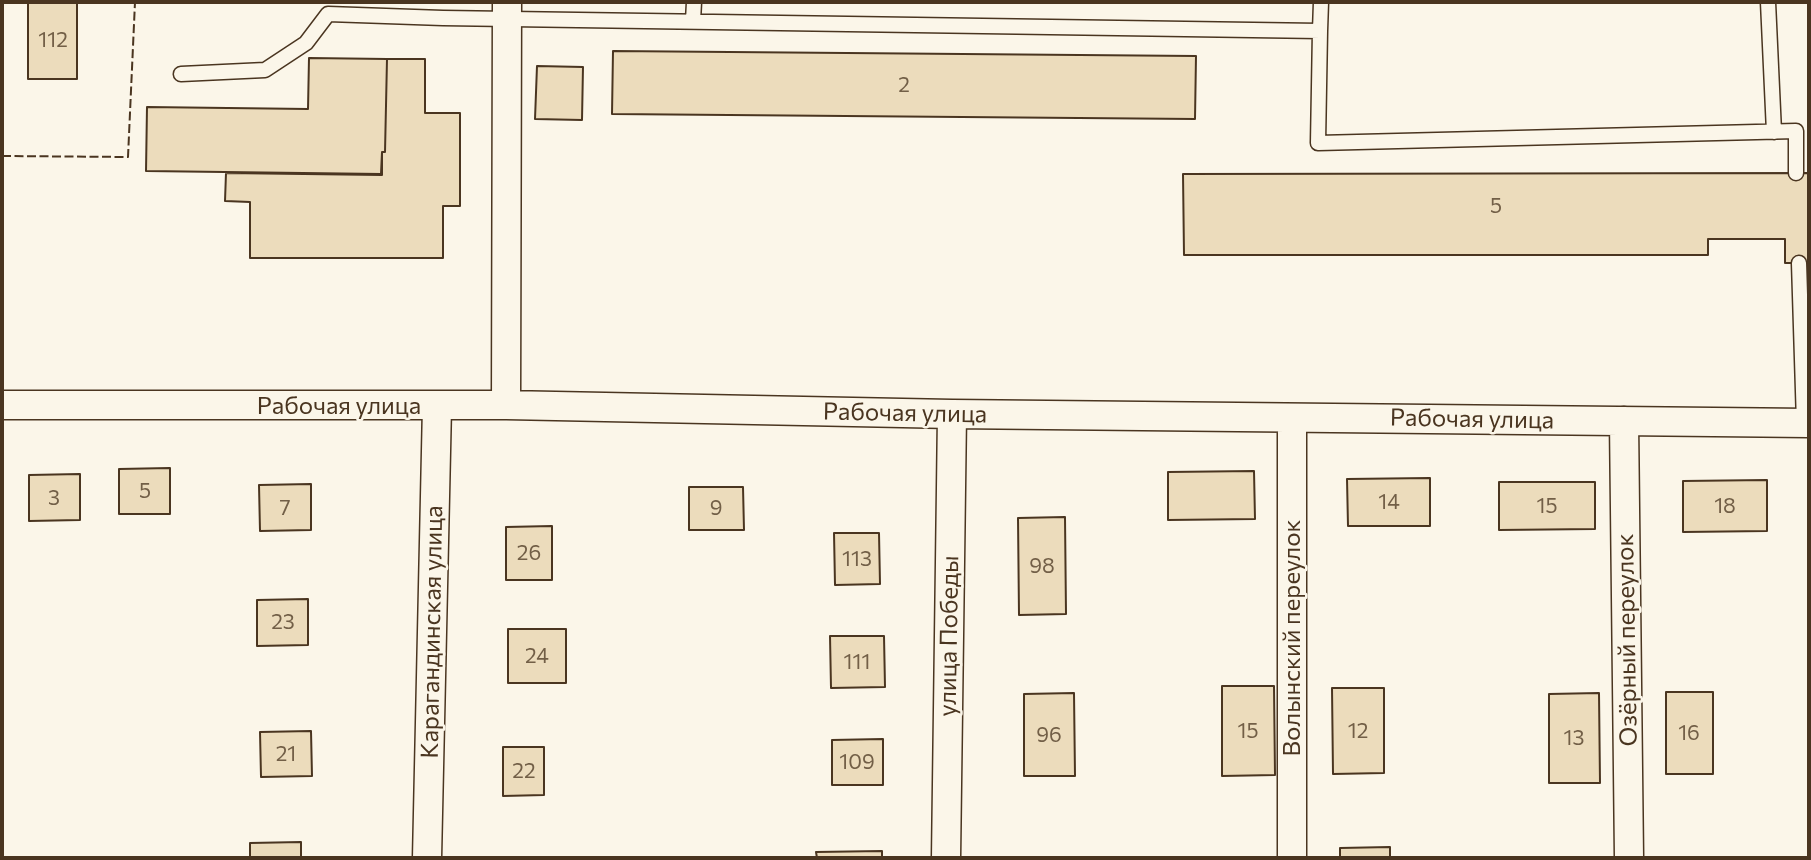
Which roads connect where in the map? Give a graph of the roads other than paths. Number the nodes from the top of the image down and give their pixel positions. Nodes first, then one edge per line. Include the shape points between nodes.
1 (694, 2) edge
2 (1321, 2) edge
3 (1768, 2) edge
4 (508, 10) edge
5 (693, 21) junction
6 (1320, 31) junction
7 (181, 74) dead end
8 (1774, 132) junction
9 (1796, 173) dead end
10 (1799, 263) dead end
11 (2, 405) edge
12 (506, 405) junction
13 (437, 406) junction
14 (952, 414) junction
15 (1292, 418) junction
16 (1624, 421) junction
17 (1807, 423) edge
18 (427, 858) edge
19 (946, 858) edge
20 (1292, 858) edge
21 (1629, 858) edge

1 - 5 lane
2 - 6 lane
3 - 8 lane
4 - 5 lane
4 - 7 lane via 328,13 306,43 265,70
4 - 12 street
5 - 6 lane
6 - 8 lane via 1318,143
8 - 9 lane via 1796,131
10 - 17 lane
11 - 13 street, Рабочая улица
12 - 13 street, Рабочая улица
12 - 14 street, Рабочая улица
13 - 18 street, Карагандинская улица
14 - 15 street, Рабочая улица
14 - 19 street, улица Победы
15 - 16 street, Рабочая улица
15 - 20 street, Волынский переулок
16 - 17 street, Рабочая улица
16 - 21 street, Озёрный переулок

